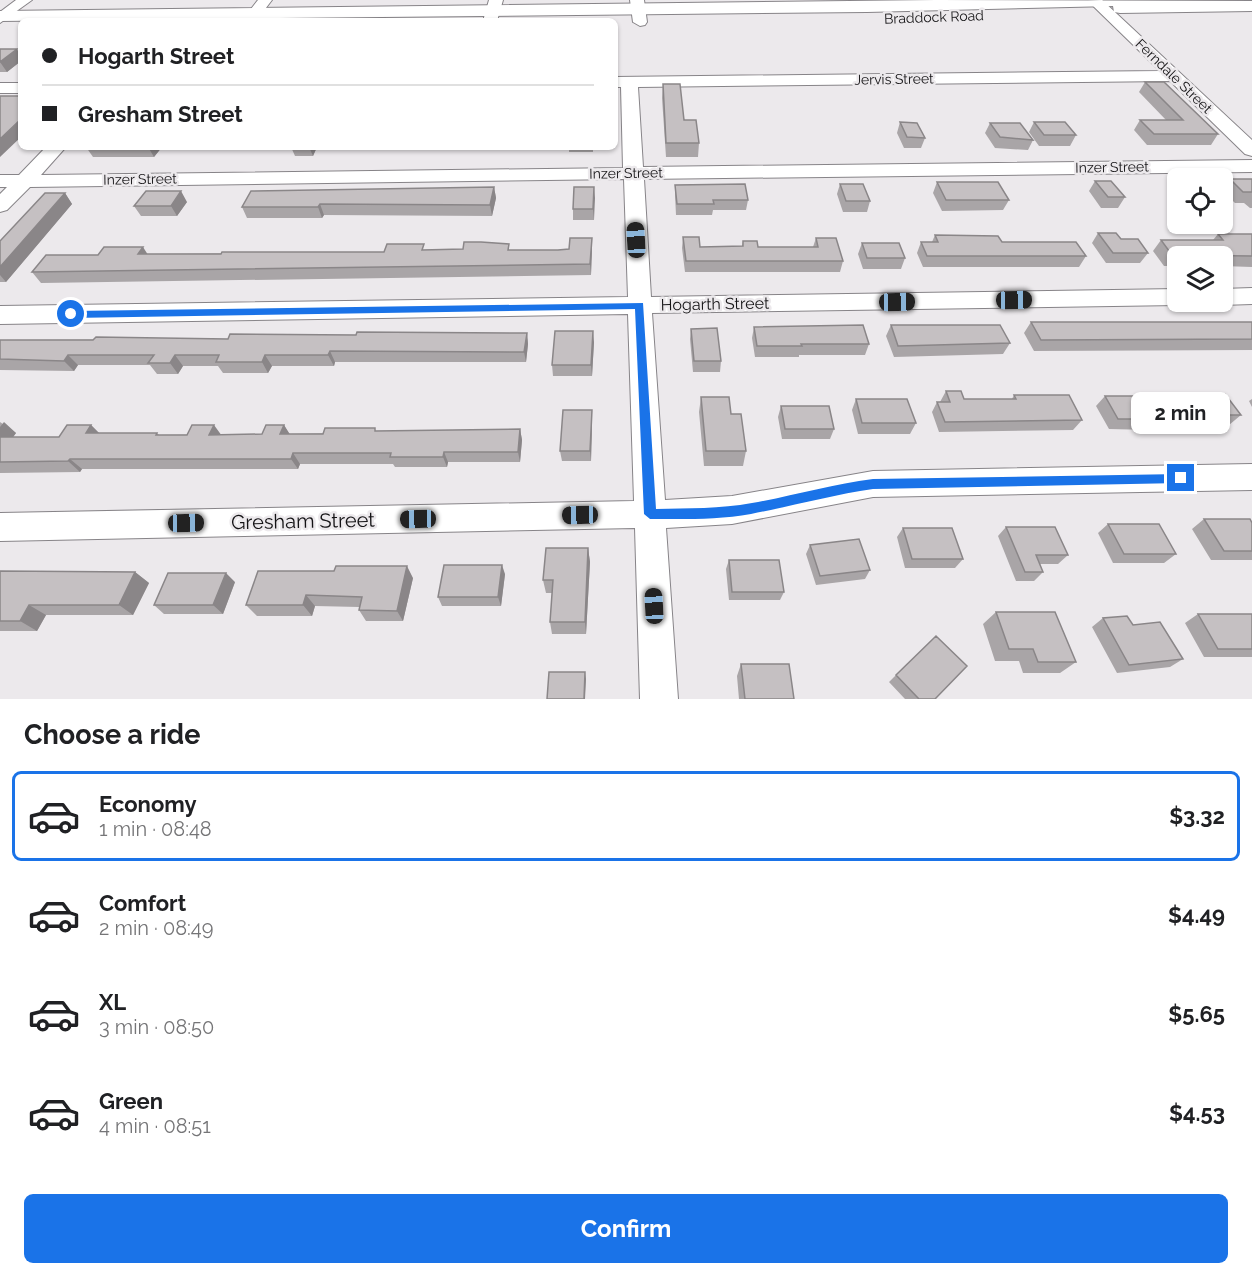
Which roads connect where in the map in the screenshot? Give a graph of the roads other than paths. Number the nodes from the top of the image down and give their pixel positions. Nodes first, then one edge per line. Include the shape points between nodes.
1 (25, 0) edge
2 (1143, 0) edge
3 (711, 5) edge
4 (1099, 5) edge
5 (1252, 6) edge
6 (260, 7) edge
7 (492, 11) edge
8 (638, 11) edge
9 (180, 18) edge
10 (1, 20) edge
11 (18, 20) edge
12 (618, 21) edge
13 (18, 27) edge
14 (1173, 76) junction
15 (622, 82) edge
16 (0, 88) edge
17 (18, 88) edge
18 (54, 150) edge
19 (1252, 150) edge
20 (1252, 166) edge
21 (633, 173) junction
22 (0, 181) edge
23 (24, 181) junction
24 (0, 206) edge
25 (1167, 297) edge
26 (1233, 297) edge
27 (1252, 297) edge
28 (640, 306) junction
29 (0, 315) edge
30 (1252, 477) edge
31 (650, 514) junction
32 (0, 527) edge
33 (659, 699) edge

1 - 10 street
2 - 4 main road, Braddock Road
3 - 4 main road, Braddock Road
3 - 8 main road, Braddock Road
4 - 5 main road, Braddock Road
4 - 8 main road, Braddock Road via 932,18
4 - 14 street, Ferndale Street
6 - 7 main road, Braddock Road
6 - 9 main road, Braddock Road
7 - 8 main road, Braddock Road
8 - 12 main road, Braddock Road
10 - 11 main road, Braddock Road
10 - 13 main road
14 - 15 street, Jervis Street
14 - 19 street, Ferndale Street
15 - 21 street
16 - 17 street
18 - 23 street
20 - 21 street, Inzer Street
21 - 23 street, Inzer Street
21 - 28 street
22 - 23 street, Inzer Street
23 - 24 street
25 - 28 street, Hogarth Street
26 - 27 street
28 - 29 street, Hogarth Street
28 - 31 street
30 - 31 street, Gresham Street via 873,484 832,489 751,509
31 - 32 street, Gresham Street
31 - 33 street

